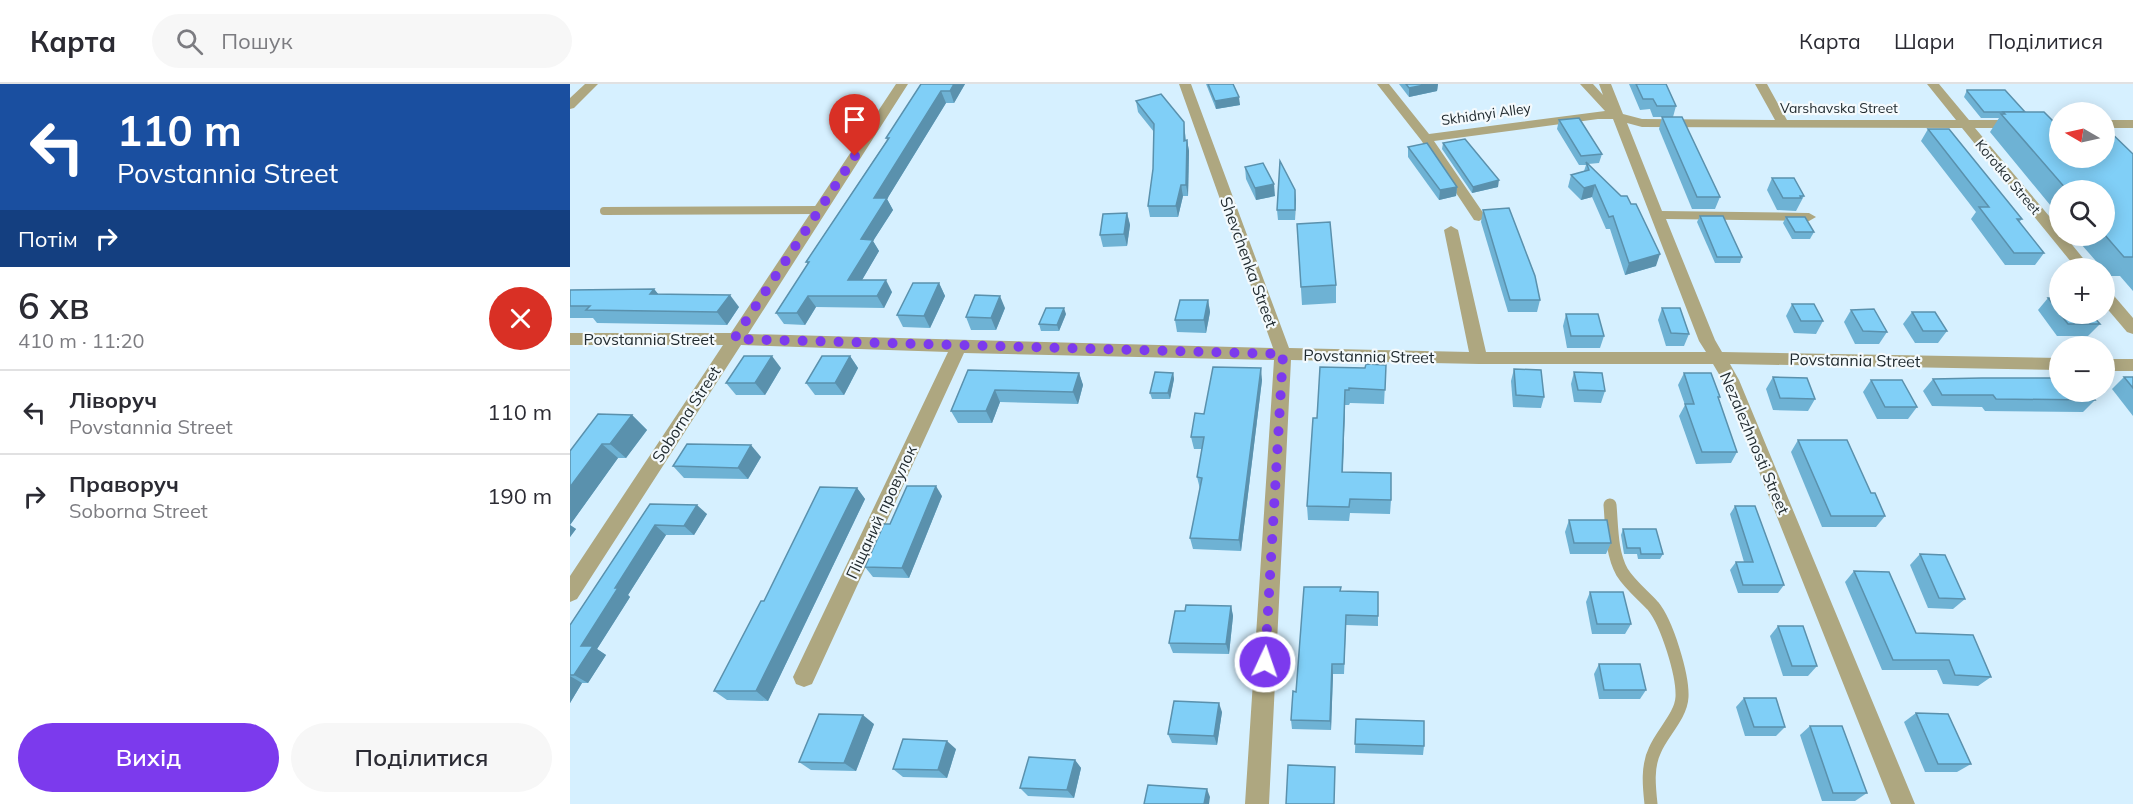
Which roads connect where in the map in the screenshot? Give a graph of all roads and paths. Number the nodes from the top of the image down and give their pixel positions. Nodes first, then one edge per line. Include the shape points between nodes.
1 (592, 84) edge
2 (902, 84) edge
3 (1185, 84) edge
4 (1383, 84) edge
5 (1586, 84) edge
6 (1605, 84) edge
7 (1761, 84) edge
8 (1933, 84) edge
9 (570, 105) edge
10 (1619, 118) junction
11 (1783, 123) junction
12 (1964, 123) junction
13 (2049, 124) edge
14 (2115, 124) edge
15 (2133, 124) edge
16 (1426, 138) junction
17 (819, 210) junction
18 (604, 211) dead end
19 (1656, 215) junction
20 (1479, 217) dead end
21 (1809, 218) edge
22 (1450, 230) dead end
23 (2076, 258) edge
24 (2115, 307) edge
25 (2133, 328) edge
26 (570, 339) edge
27 (734, 339) junction
28 (959, 347) junction
29 (1283, 354) junction
30 (1479, 358) junction
31 (1718, 358) junction
32 (2049, 364) edge
33 (2115, 364) edge
34 (2133, 365) edge
35 (1610, 504) dead end
36 (570, 593) edge
37 (804, 677) dead end
38 (1257, 804) edge
39 (1651, 804) edge
40 (1903, 804) edge

1 - 9 street
2 - 17 street, Soborna Street
3 - 29 street, Shevchenka Street
4 - 16 street, Skhidnyi Alley
5 - 10 street
6 - 10 street, Nezalezhnosti Street
7 - 11 street
8 - 12 street, Korotka Street
10 - 11 street, Varshavska Street via 1642,123
10 - 16 street, Skhidnyi Alley via 1575,117
10 - 19 street, Nezalezhnosti Street
11 - 12 street, Varshavska Street
12 - 13 street, Varshavska Street
12 - 23 street, Korotka Street
14 - 15 street
16 - 20 street
17 - 18 lane
17 - 27 street, Soborna Street
19 - 21 street
19 - 31 street, Nezalezhnosti Street via 1707,341
22 - 30 street
24 - 25 street
26 - 27 street, Povstannia Street
27 - 28 street, Povstannia Street
27 - 36 street, Soborna Street
28 - 29 street, Povstannia Street
28 - 37 street, Піщаний провулок
29 - 30 street, Povstannia Street
29 - 38 street, Shevchenka Street
30 - 31 street, Povstannia Street
31 - 32 street, Povstannia Street
31 - 40 street, Nezalezhnosti Street via 1731,380
33 - 34 street
35 - 39 lane via 1618,562 1627,579 1655,606 1666,627 1682,697 1680,708 1653,755 1649,773

